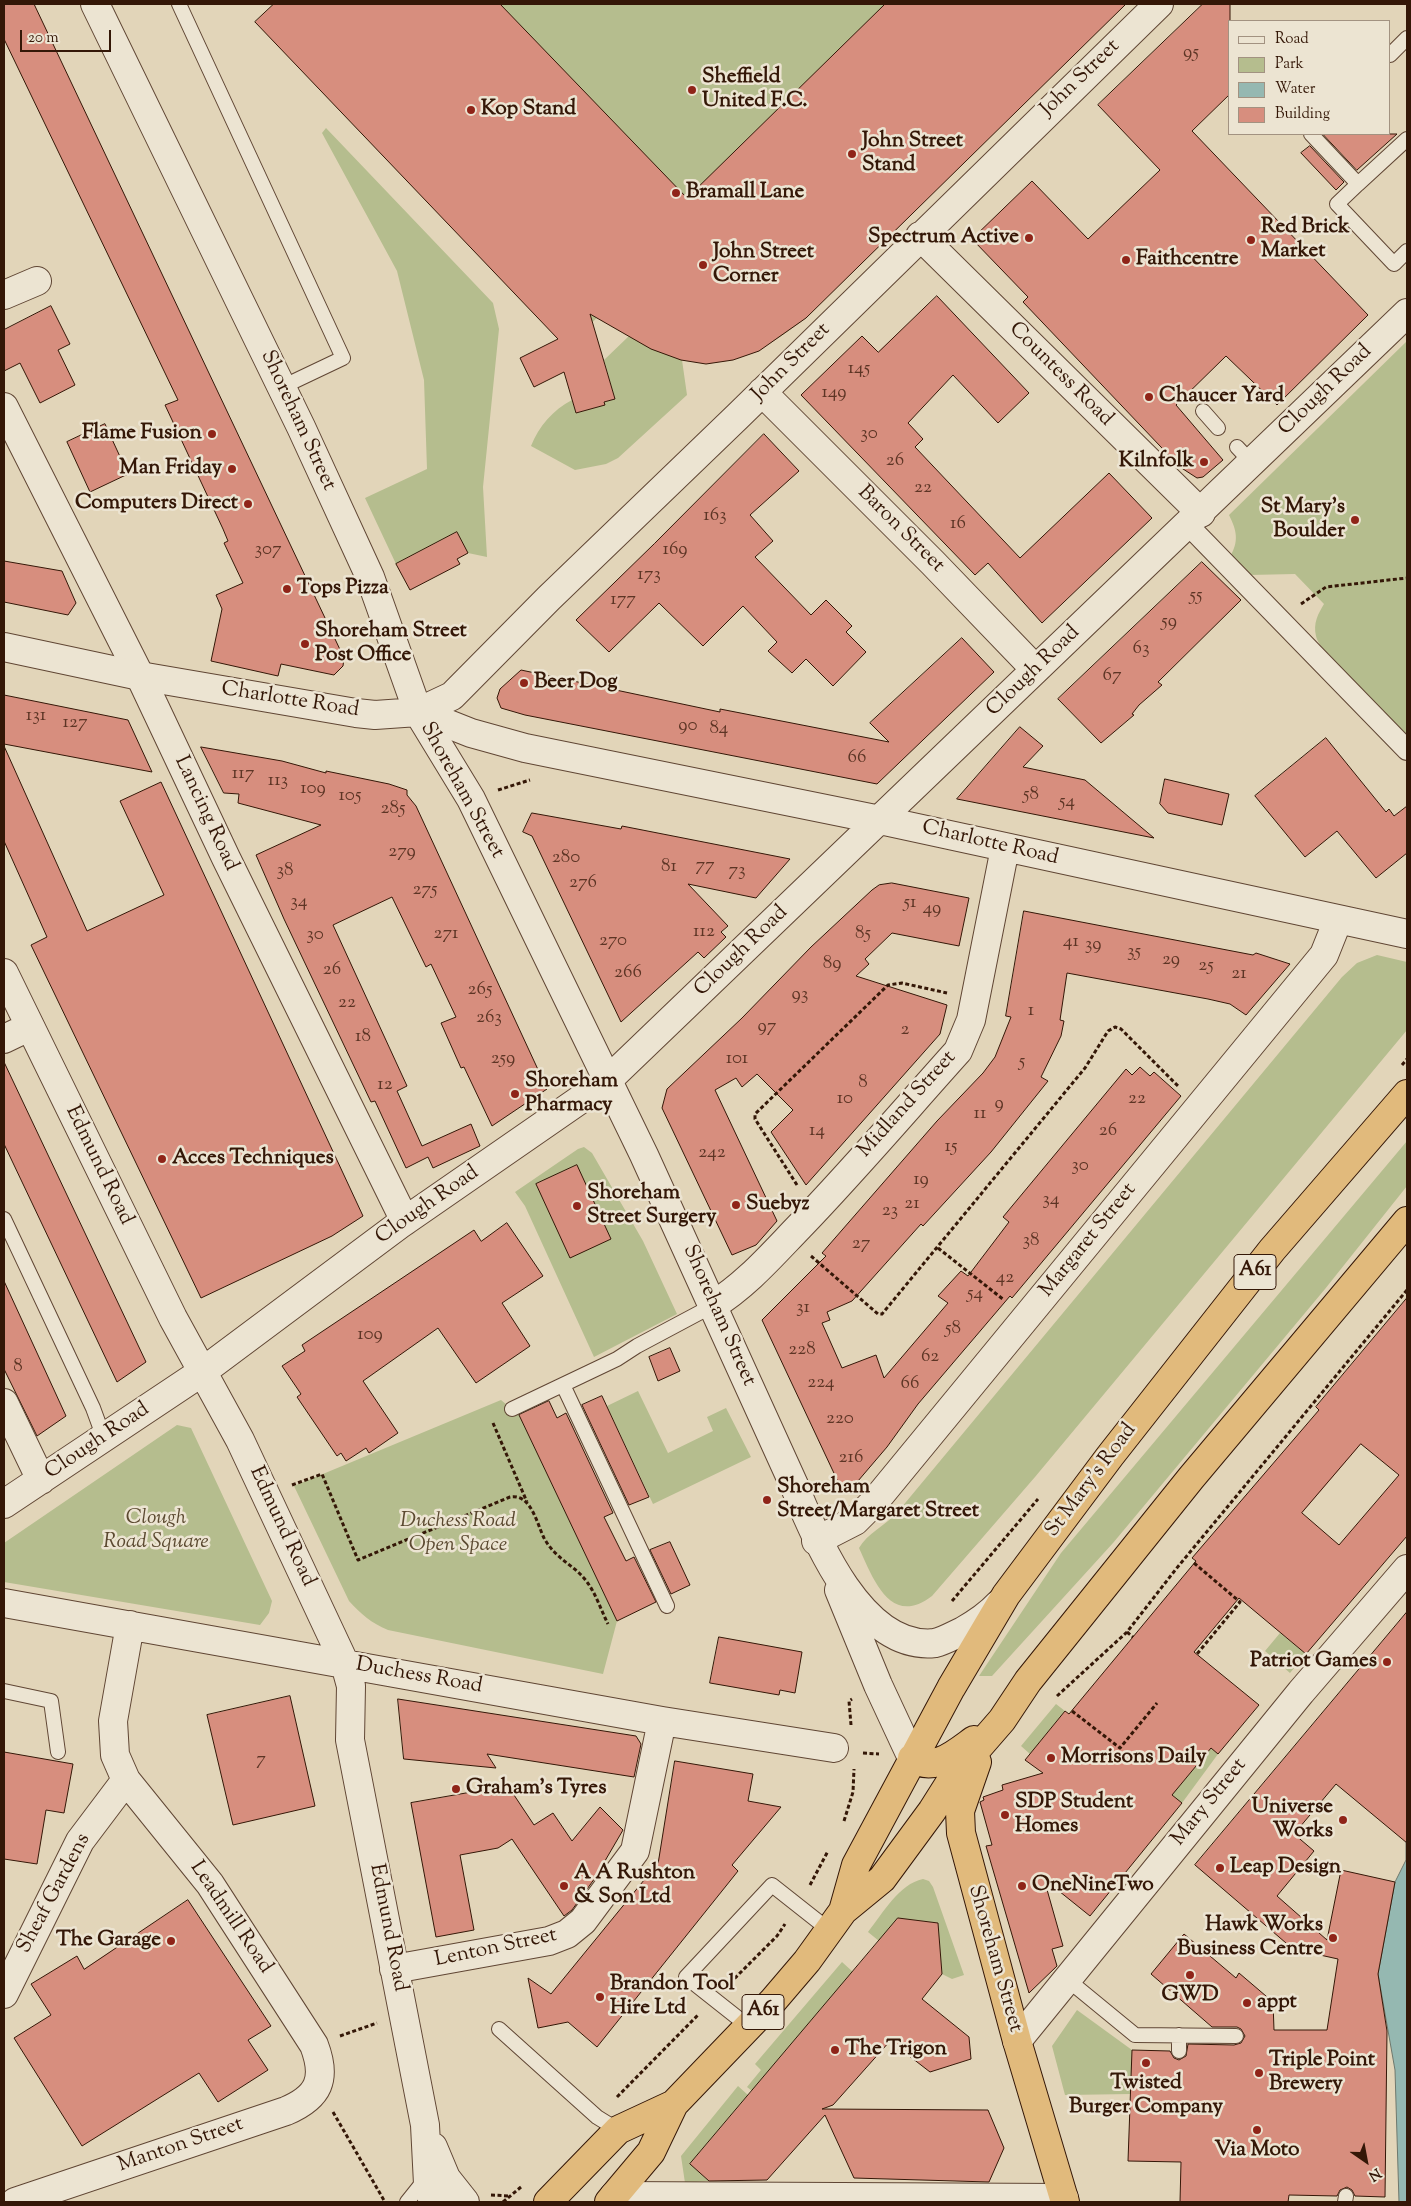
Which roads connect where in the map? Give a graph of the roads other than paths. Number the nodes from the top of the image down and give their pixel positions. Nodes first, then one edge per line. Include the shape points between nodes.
1 (95, 4) edge
2 (179, 4) edge
3 (1159, 4) edge
4 (1407, 38) edge
5 (1391, 54) edge
6 (1312, 135) edge
7 (1407, 139) edge
8 (1358, 184) junction
9 (920, 236) junction
10 (1407, 251) edge
11 (38, 281) dead end
12 (4, 296) edge
13 (1407, 313) edge
14 (282, 387) junction
15 (762, 392) junction
16 (4, 407) edge
17 (1203, 411) dead end
18 (1218, 428) dead end
19 (1194, 519) junction
20 (4, 647) edge
21 (1035, 669) junction
22 (140, 676) junction
23 (418, 712) junction
24 (1407, 750) edge
25 (880, 820) junction
26 (1005, 848) junction
27 (1338, 920) junction
28 (1407, 934) edge
29 (4, 973) edge
30 (29, 1027) junction
31 (4, 1039) edge
32 (607, 1081) junction
33 (1407, 1094) edge
34 (4, 1219) edge
35 (406, 1221) junction
36 (1407, 1221) edge
37 (712, 1306) junction
38 (202, 1372) junction
39 (562, 1385) junction
40 (4, 1403) edge
41 (512, 1409) road end
42 (104, 1438) junction
43 (41, 1480) junction
44 (4, 1504) edge
45 (816, 1541) junction
46 (1407, 1569) edge
47 (835, 1574) junction
48 (1006, 1595) junction
49 (4, 1603) edge
50 (666, 1606) dead end
51 (130, 1625) junction
52 (345, 1664) junction
53 (4, 1691) edge
54 (1002, 1720) junction
55 (662, 1721) junction
56 (834, 1748) dead end
57 (58, 1752) dead end
58 (912, 1758) junction
59 (126, 1780) junction
60 (836, 1921) junction
61 (394, 1969) junction
62 (1068, 1980) junction
63 (5, 1990) edge
64 (748, 2026) junction
65 (499, 2029) dead end
66 (1178, 2035) junction
67 (1236, 2036) dead end
68 (1017, 2041) junction
69 (1179, 2051) dead end
70 (317, 2065) joint
71 (674, 2104) junction
72 (425, 2125) junction
73 (618, 2130) junction
74 (428, 2176) junction
75 (611, 2199) edge
76 (1064, 2200) edge
77 (15, 2202) edge
78 (407, 2202) edge
79 (433, 2202) edge
80 (466, 2202) edge
81 (548, 2202) edge

1 - 14 street, Shoreham Street
2 - 14 lane via 343,358
3 - 9 street, John Street
4 - 5 lane
6 - 8 lane
7 - 8 lane
8 - 10 lane via 1336,204 1394,264
9 - 15 street, John Street
9 - 19 street, Countess Road
11 - 12 street
13 - 19 street, Clough Road via 1245,455
14 - 23 street, Shoreham Street via 370,577
15 - 21 street, Baron Street
15 - 23 street, John Street via 452,696
16 - 22 street, Lancing Road
17 - 18 lane
19 - 21 street, Clough Road
19 - 24 street, Countess Road via 1279,618
20 - 22 street, Charlotte Road
21 - 25 street, Clough Road
22 - 23 street, Charlotte Road via 366,714
22 - 35 street, Lancing Road via 226,858
23 - 25 street, Charlotte Road via 471,733 573,758
23 - 32 street, Shoreham Street via 471,799
25 - 26 street, Charlotte Road
25 - 32 street, Clough Road
26 - 27 street, Charlotte Road
26 - 37 street, Midland Street via 971,1020 958,1051 738,1290
27 - 28 street, Charlotte Road
27 - 45 street, Margaret Street via 1324,955 876,1500 855,1521
29 - 30 street, Edmund Road
30 - 31 street
30 - 38 street, Edmund Road
32 - 35 street, Clough Road
32 - 37 street, Shoreham Street
33 - 48 highway, St Mary's Road / A61 via 1272,1250 1110,1456
34 - 42 lane via 94,1408
35 - 38 street, Clough Road
36 - 54 highway, St Mary's Road / A61 via 1191,1478 1028,1681
37 - 39 lane via 617,1359
37 - 45 street, Shoreham Street via 794,1485
38 - 42 street, Clough Road
38 - 52 street, Edmund Road via 240,1440
39 - 41 lane
39 - 50 lane
40 - 43 street
42 - 43 street, Clough Road
43 - 44 street, Clough Road
45 - 47 street, Shoreham Street
46 - 62 street, Mary Street via 1300,1692
47 - 48 street, Shoreham Street via 876,1623 919,1642 935,1643 974,1626
47 - 58 street, Shoreham Street via 842,1602
48 - 58 highway, St Mary's Road / A61
49 - 51 street, Duchess Road
51 - 52 street, Duchess Road
51 - 59 street via 112,1721 115,1754
52 - 55 street, Duchess Road
52 - 61 street, Edmund Road via 351,1686 350,1740
53 - 57 lane via 51,1701
54 - 58 highway, A61 via 949,1757 930,1765 920,1764
54 - 60 highway, St Mary's Road / A61 via 956,1773 882,1879
54 - 68 highway, Shoreham Street / A61 via 972,1770 960,1811 965,1851
55 - 56 street, Duchess Road
55 - 61 street, Lenton Street via 635,1851 575,1929 549,1941
58 - 60 highway, St Mary's Road / A61 via 856,1865
59 - 63 street, Sheaf Gardens via 80,1841
59 - 70 street, Leadmill Road via 210,1884
60 - 64 highway, St Mary's Road / A61 via 772,2002
60 - 64 lane via 772,1885 686,1977
61 - 72 street, Edmund Road
62 - 66 lane via 1135,2035
62 - 68 street, Mary Street
64 - 71 highway, St Mary's Road / A61
65 - 73 lane via 597,2117
66 - 67 lane
66 - 69 lane
68 - 76 highway, Shoreham Street / A61
70 - 77 street, Manton Street via 306,2100 286,2111
71 - 73 highway, St Mary's Road / A61
71 - 75 highway, St Mary's Road / A61 via 651,2152
72 - 74 street, Edmund Road
72 - 80 street, Edmund Road via 446,2178
73 - 81 highway, St Mary's Road / A61
74 - 78 lane
74 - 79 street, Edmund Road
75 - 76 street

